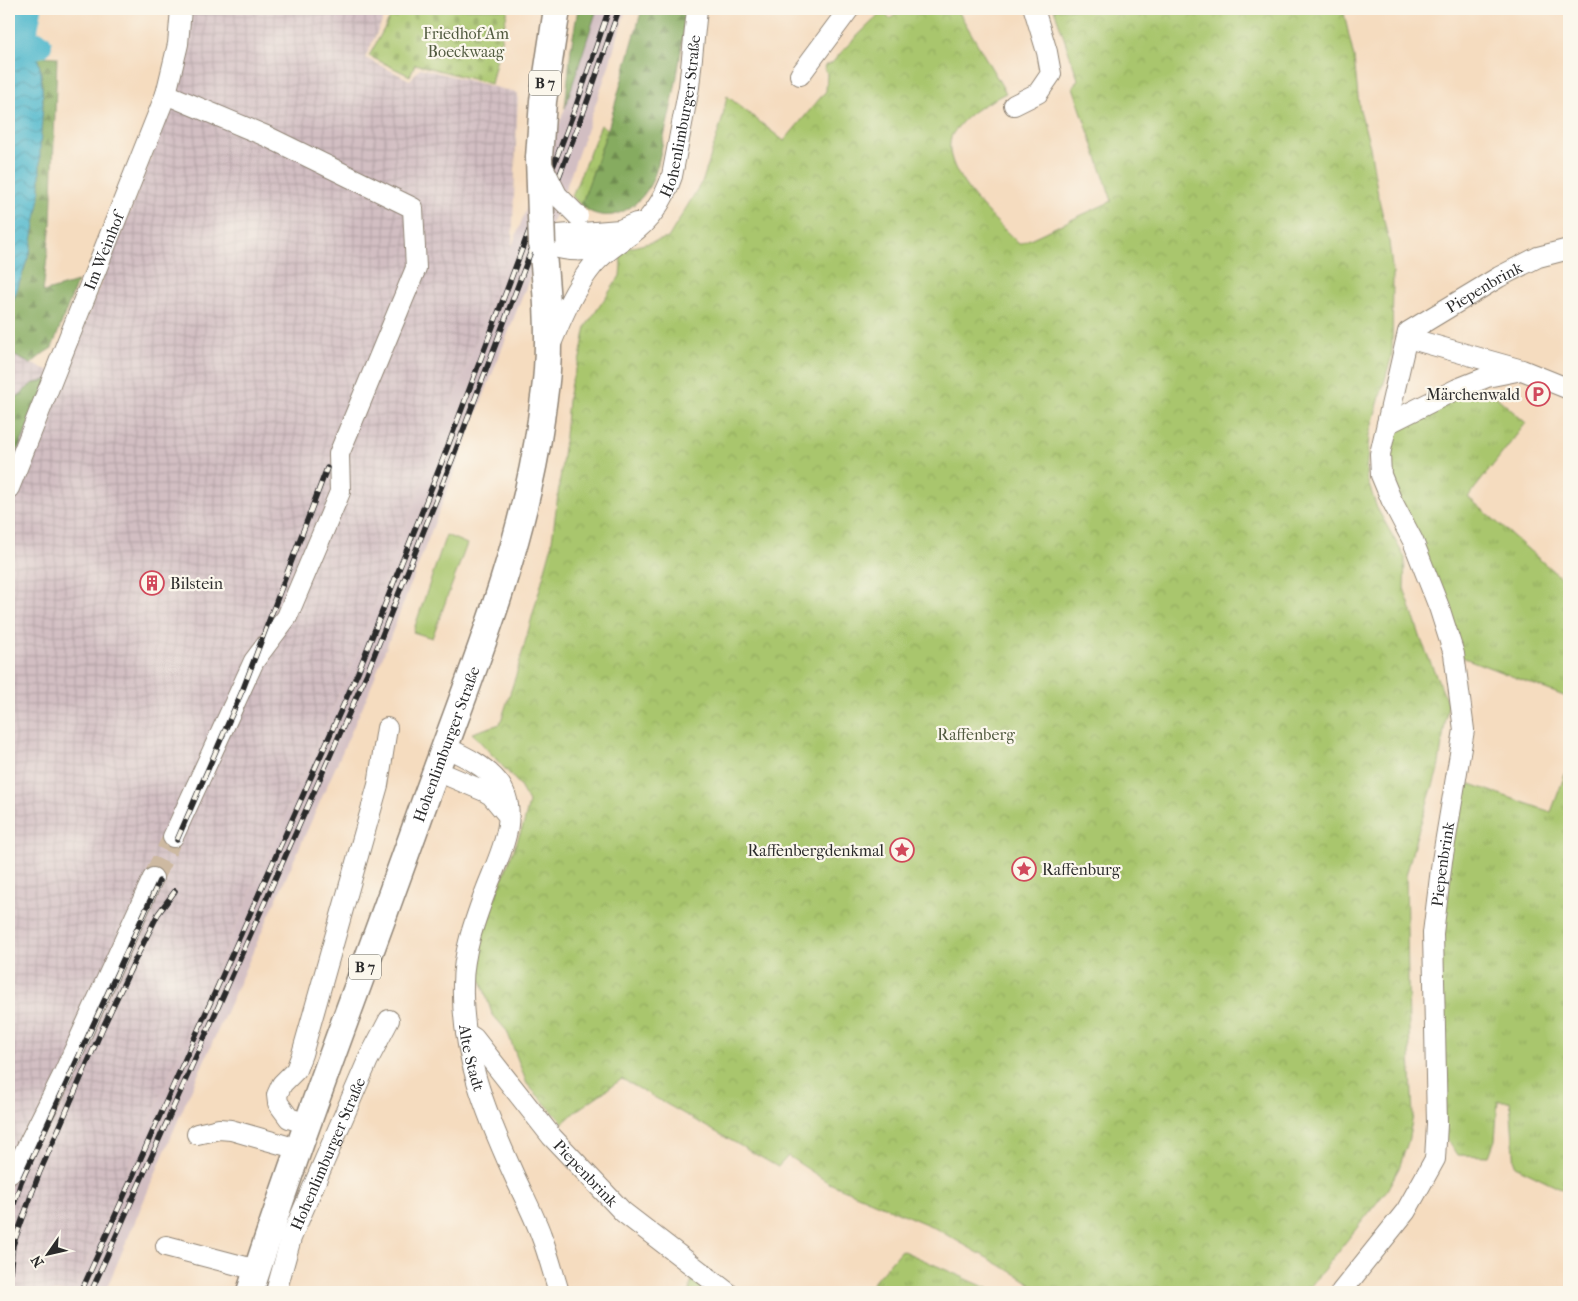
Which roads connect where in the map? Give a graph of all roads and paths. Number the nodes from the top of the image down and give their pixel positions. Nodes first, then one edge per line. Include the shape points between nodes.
1 (181, 9) edge
2 (557, 9) edge
3 (697, 9) edge
4 (849, 9) edge
5 (1034, 9) edge
6 (800, 75) dead end
7 (166, 94) junction
8 (1014, 105) dead end
9 (539, 158) junction
10 (649, 217) junction
11 (564, 236) junction
12 (620, 242) junction
13 (1569, 249) edge
14 (1408, 338) junction
15 (547, 353) junction
16 (1522, 370) junction
17 (1569, 390) edge
18 (1387, 424) junction
19 (9, 488) edge
20 (387, 728) dead end
21 (445, 747) junction
22 (437, 771) junction
23 (508, 814) junction
24 (173, 837) tunnel mouth
25 (153, 878) tunnel mouth
26 (389, 1020) dead end
27 (466, 1033) junction
28 (307, 1124) junction
29 (197, 1134) dead end
30 (298, 1149) junction
31 (13, 1162) edge
32 (166, 1246) dead end
33 (253, 1281) edge
34 (276, 1292) edge
35 (559, 1292) edge
36 (727, 1292) edge
37 (1341, 1292) edge

1 - 7 street, Im Weinhof via 178,44
2 - 9 main road, Hohenlimburger Straße / B 7 via 543,101
3 - 10 street, Hohenlimburger Straße via 689,87 672,176 661,204
4 - 6 street
5 - 8 street via 1051,74 1038,93
7 - 19 street, Im Weinhof
7 - 24 street via 266,136 413,208 416,268 339,454 340,492 315,554 288,617 254,661
9 - 11 main road, Hohenlimburger Straße / B 7, bridge
9 - 11 street, Hohenlimburger Straße, bridge via 556,195
10 - 11 street, Hohenlimburger Straße via 620,230
10 - 12 street, Hohenlimburger Straße
11 - 12 street, Hohenlimburger Straße via 577,252
11 - 15 main road, Hohenlimburger Straße / B 7 via 546,299
12 - 15 street, Hohenlimburger Straße via 595,263 578,286
13 - 14 street, Piepenbrink via 1538,256 1499,277 1408,332
14 - 16 street
14 - 18 street, Piepenbrink
15 - 21 main road, Hohenlimburger Straße / B 7 via 535,457 520,523 501,590
16 - 17 street
16 - 18 street via 1487,377 1457,389
18 - 37 street, Piepenbrink via 1380,454 1381,475 1413,541 1439,607 1454,654 1464,730 1433,933 1435,1160 1406,1211
20 - 28 street, Hohenlimburger Straße via 378,785 302,1054 296,1070 282,1084 277,1095 278,1103 289,1118
21 - 22 main road, Hohenlimburger Straße / B 7
21 - 23 street, Alte Stadt via 473,761 499,783 507,798
22 - 23 street via 491,795
22 - 28 main road, Hohenlimburger Straße / B 7
23 - 27 street, Alte Stadt via 503,846 465,962
25 - 31 street via 63,1075
26 - 34 street, Hohenlimburger Straße via 368,1060 291,1238
27 - 35 street, Alte Stadt via 481,1097 541,1234
27 - 36 street, Piepenbrink via 474,1038 552,1137 623,1212
28 - 30 main road, Hohenlimburger Straße / B 7
29 - 30 street via 231,1130
30 - 33 main road, Hohenlimburger Straße / B 7
32 - 33 street

